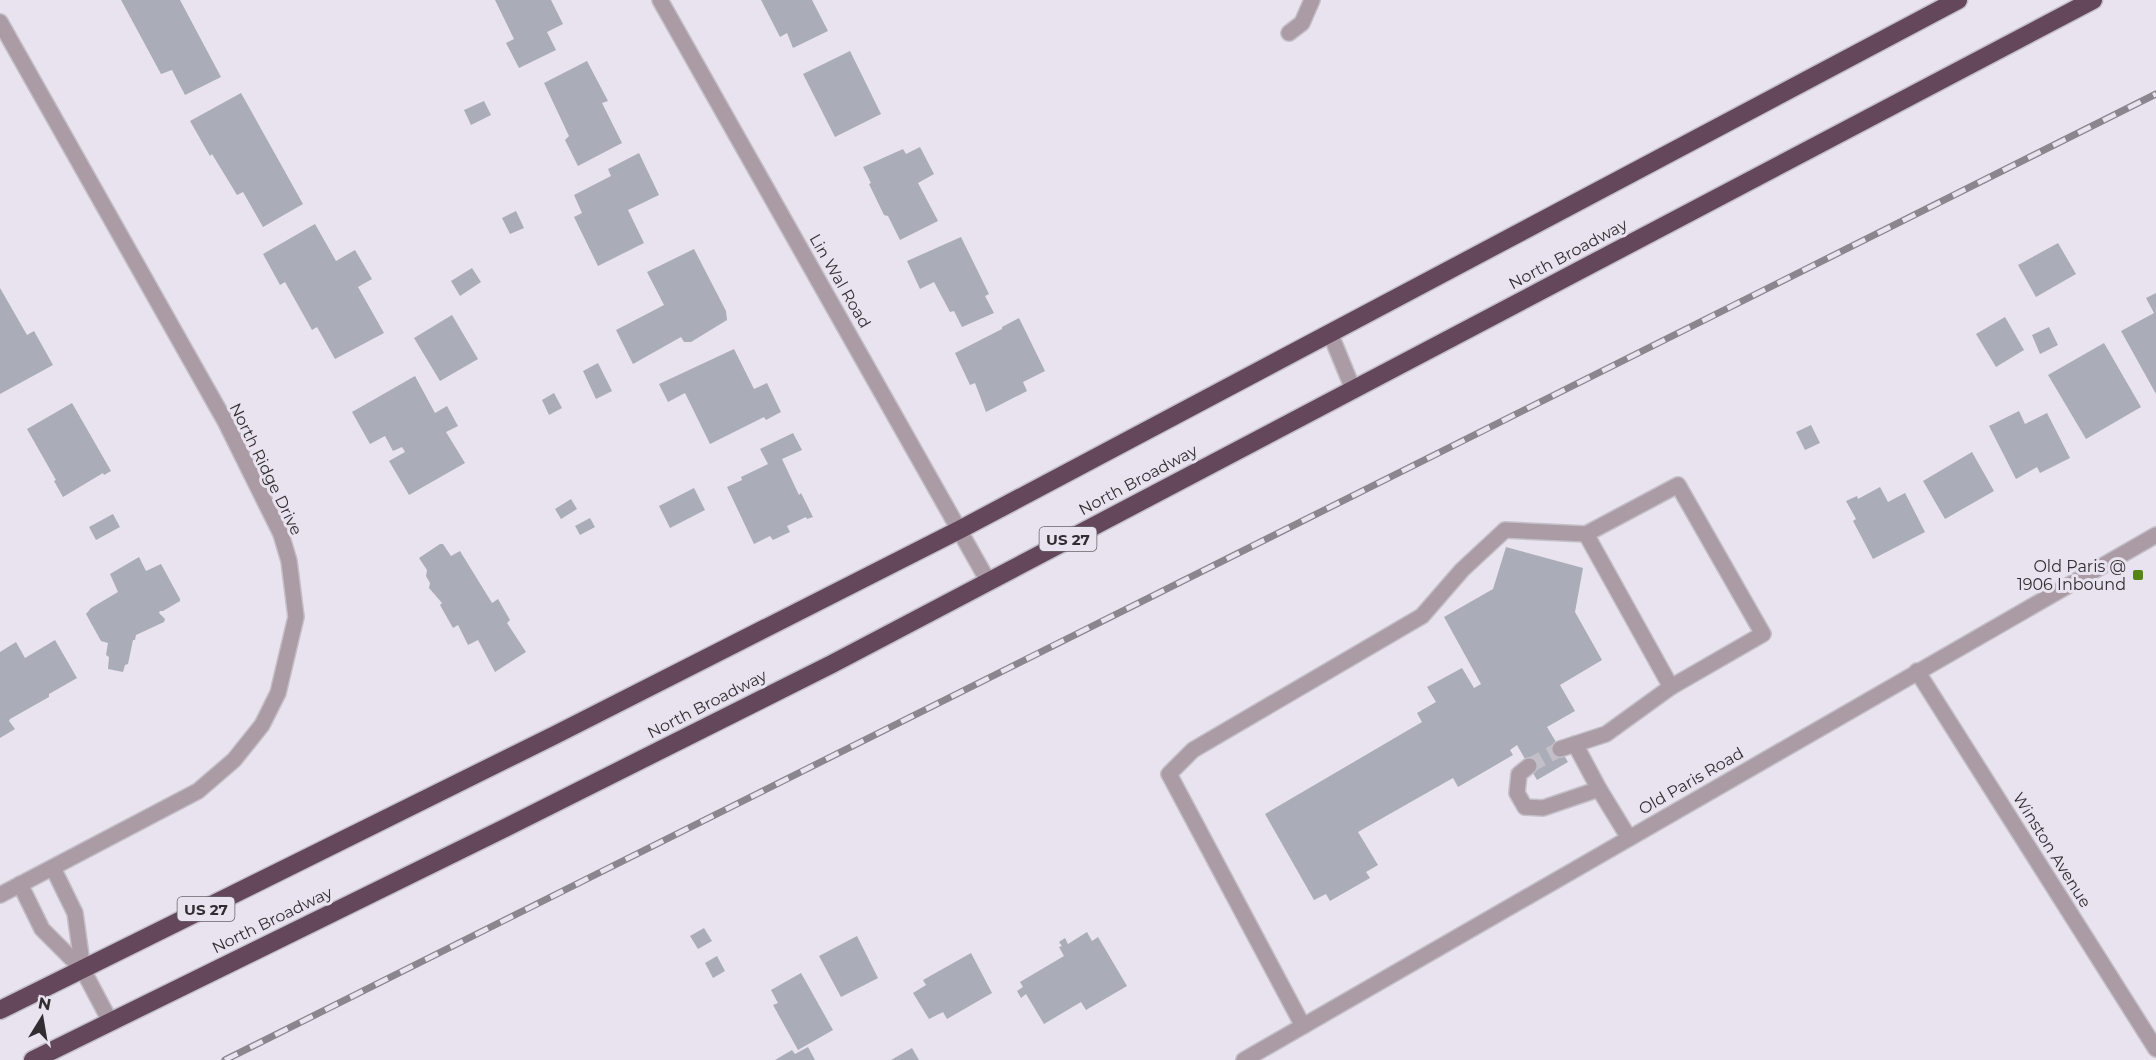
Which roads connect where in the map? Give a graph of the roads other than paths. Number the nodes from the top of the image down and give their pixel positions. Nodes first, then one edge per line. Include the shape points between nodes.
1 (660, 0) edge
2 (1312, 0) edge
3 (1958, 0) edge
4 (2093, 0) edge
5 (0, 22) edge
6 (1289, 33) dead end
7 (1330, 333) junction
8 (1353, 389) junction
9 (961, 530) junction
10 (1586, 534) junction
11 (2156, 535) edge
12 (988, 581) junction
13 (1917, 671) junction
14 (1671, 687) junction
15 (1529, 766) tunnel mouth
16 (1599, 789) junction
17 (1629, 838) junction
18 (54, 868) junction
19 (20, 885) junction
20 (0, 895) edge
21 (83, 970) junction
22 (0, 1010) edge
23 (110, 1021) junction
24 (1303, 1026) junction
25 (2156, 1049) edge
26 (33, 1060) edge
27 (1244, 1060) edge

1 - 9 street, Lin Wal Road
2 - 6 street via 1302,23
3 - 7 highway, US 27
4 - 8 highway, North Broadway / US 27
5 - 18 street, North Ridge Drive via 225,421 281,534 289,561 296,617 278,693 262,725 234,760 198,791
7 - 8 street
7 - 9 highway, US 27
8 - 12 highway, North Broadway / US 27
9 - 12 street, Lin Wal Road
9 - 21 highway, US 27
10 - 14 street
10 - 14 street via 1678,485 1757,624 1762,634
10 - 24 street via 1505,530 1462,570 1422,616 1193,750 1169,774
11 - 13 street, Old Paris Road
12 - 23 highway, North Broadway / US 27 via 507,827
13 - 17 street, Old Paris Road
13 - 25 street, Winston Avenue
14 - 16 street via 1606,734 1568,747
15 - 16 street via 1520,774 1517,793 1525,807 1543,808
16 - 17 street
17 - 24 street, Old Paris Road
18 - 19 street, North Ridge Drive
18 - 21 street via 75,913
19 - 20 street, North Ridge Drive
19 - 21 street via 42,929
21 - 22 highway, US 27
21 - 23 street
23 - 26 highway, North Broadway / US 27
24 - 27 street, Old Paris Road

